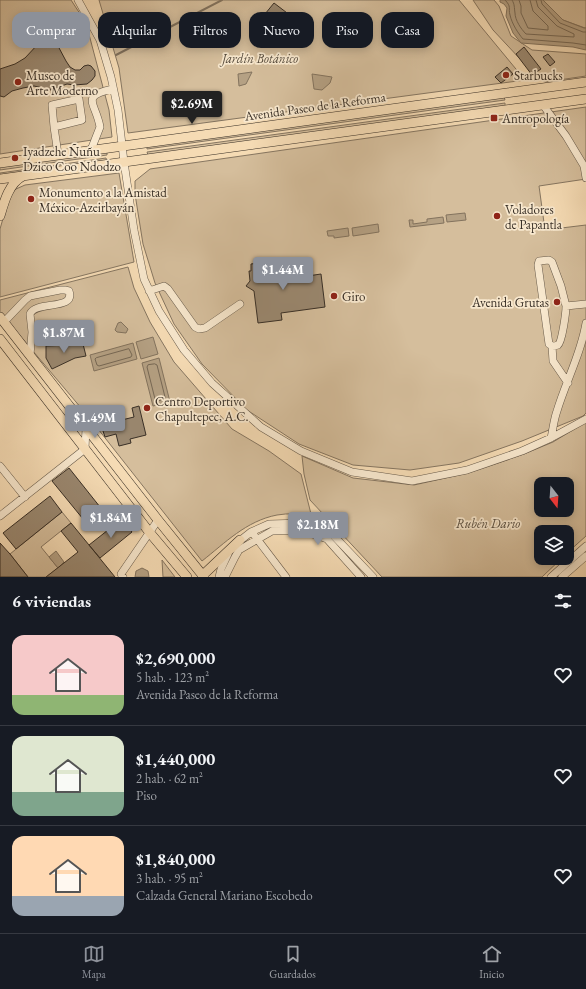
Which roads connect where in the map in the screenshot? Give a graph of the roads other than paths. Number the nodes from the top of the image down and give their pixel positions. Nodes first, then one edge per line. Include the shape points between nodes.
1 (78, 0) edge
2 (586, 82) edge
3 (541, 88) junction
4 (113, 89) junction
5 (586, 99) edge
6 (543, 105) junction
7 (54, 127) junction
8 (121, 146) junction
9 (91, 150) junction
10 (58, 154) junction
11 (124, 162) junction
12 (0, 163) edge
13 (24, 176) junction
14 (586, 178) edge
15 (0, 179) edge
16 (0, 216) edge
17 (149, 291) junction
18 (240, 304) dead end
19 (586, 304) edge
20 (566, 306) junction
21 (1, 321) edge
22 (586, 323) edge
23 (585, 334) edge
24 (0, 339) edge
25 (552, 346) junction
26 (30, 355) junction
27 (568, 383) junction
28 (586, 419) edge
29 (86, 428) junction
30 (551, 438) junction
31 (85, 449) junction
32 (0, 466) edge
33 (25, 497) junction
34 (0, 516) edge
35 (158, 520) junction
36 (251, 532) junction
37 (150, 533) junction
38 (329, 537) junction
39 (256, 539) junction
40 (240, 540) junction
41 (586, 546) edge
42 (586, 556) edge
43 (204, 576) edge
44 (123, 577) edge
45 (186, 577) edge
46 (219, 577) edge
47 (225, 577) edge
48 (286, 577) edge
49 (361, 577) edge
50 (373, 577) edge
51 (551, 577) edge
52 (562, 577) edge

1 - 4 street via 100,40
2 - 3 main road, Avenida Paseo de la Reforma
3 - 6 main road
3 - 8 main road, Avenida Paseo de la Reforma
4 - 8 street via 118,110
4 - 9 street via 98,93 92,100 100,127
5 - 6 main road
6 - 11 main road
6 - 14 street via 584,166
7 - 7 street via 52,105 79,99 82,120
7 - 10 street
8 - 9 main road, Avenida Paseo de la Reforma
8 - 11 street
9 - 10 main road, Avenida Paseo de la Reforma
10 - 12 main road, Avenida Paseo de la Reforma
11 - 13 main road
11 - 17 street via 134,230
13 - 15 main road
13 - 16 main road via 16,181 6,195
17 - 18 street via 164,286 168,289 199,329 205,328
17 - 30 street via 184,350 212,383 261,427 301,451 352,472 412,480 424,479 467,470
19 - 20 street
20 - 25 street via 560,343
20 - 25 street via 552,262 539,261 549,344
21 - 26 main road
21 - 26 street via 30,296 60,290 69,291 67,302 32,310
22 - 23 street
23 - 27 street
24 - 31 main road
25 - 27 street via 553,361
26 - 29 main road
27 - 30 street via 556,411
28 - 30 street
29 - 31 street
29 - 35 main road
31 - 33 street
31 - 37 main road
32 - 33 street
33 - 34 street
35 - 37 street
35 - 43 main road
36 - 38 street via 269,524 303,523
36 - 39 street
36 - 40 street
37 - 44 street via 121,574
37 - 45 main road
38 - 39 street via 301,530 272,531
38 - 49 street
38 - 50 street
39 - 47 street via 239,550
39 - 48 street
40 - 43 main road
40 - 46 street via 226,558
41 - 51 street
42 - 52 street

